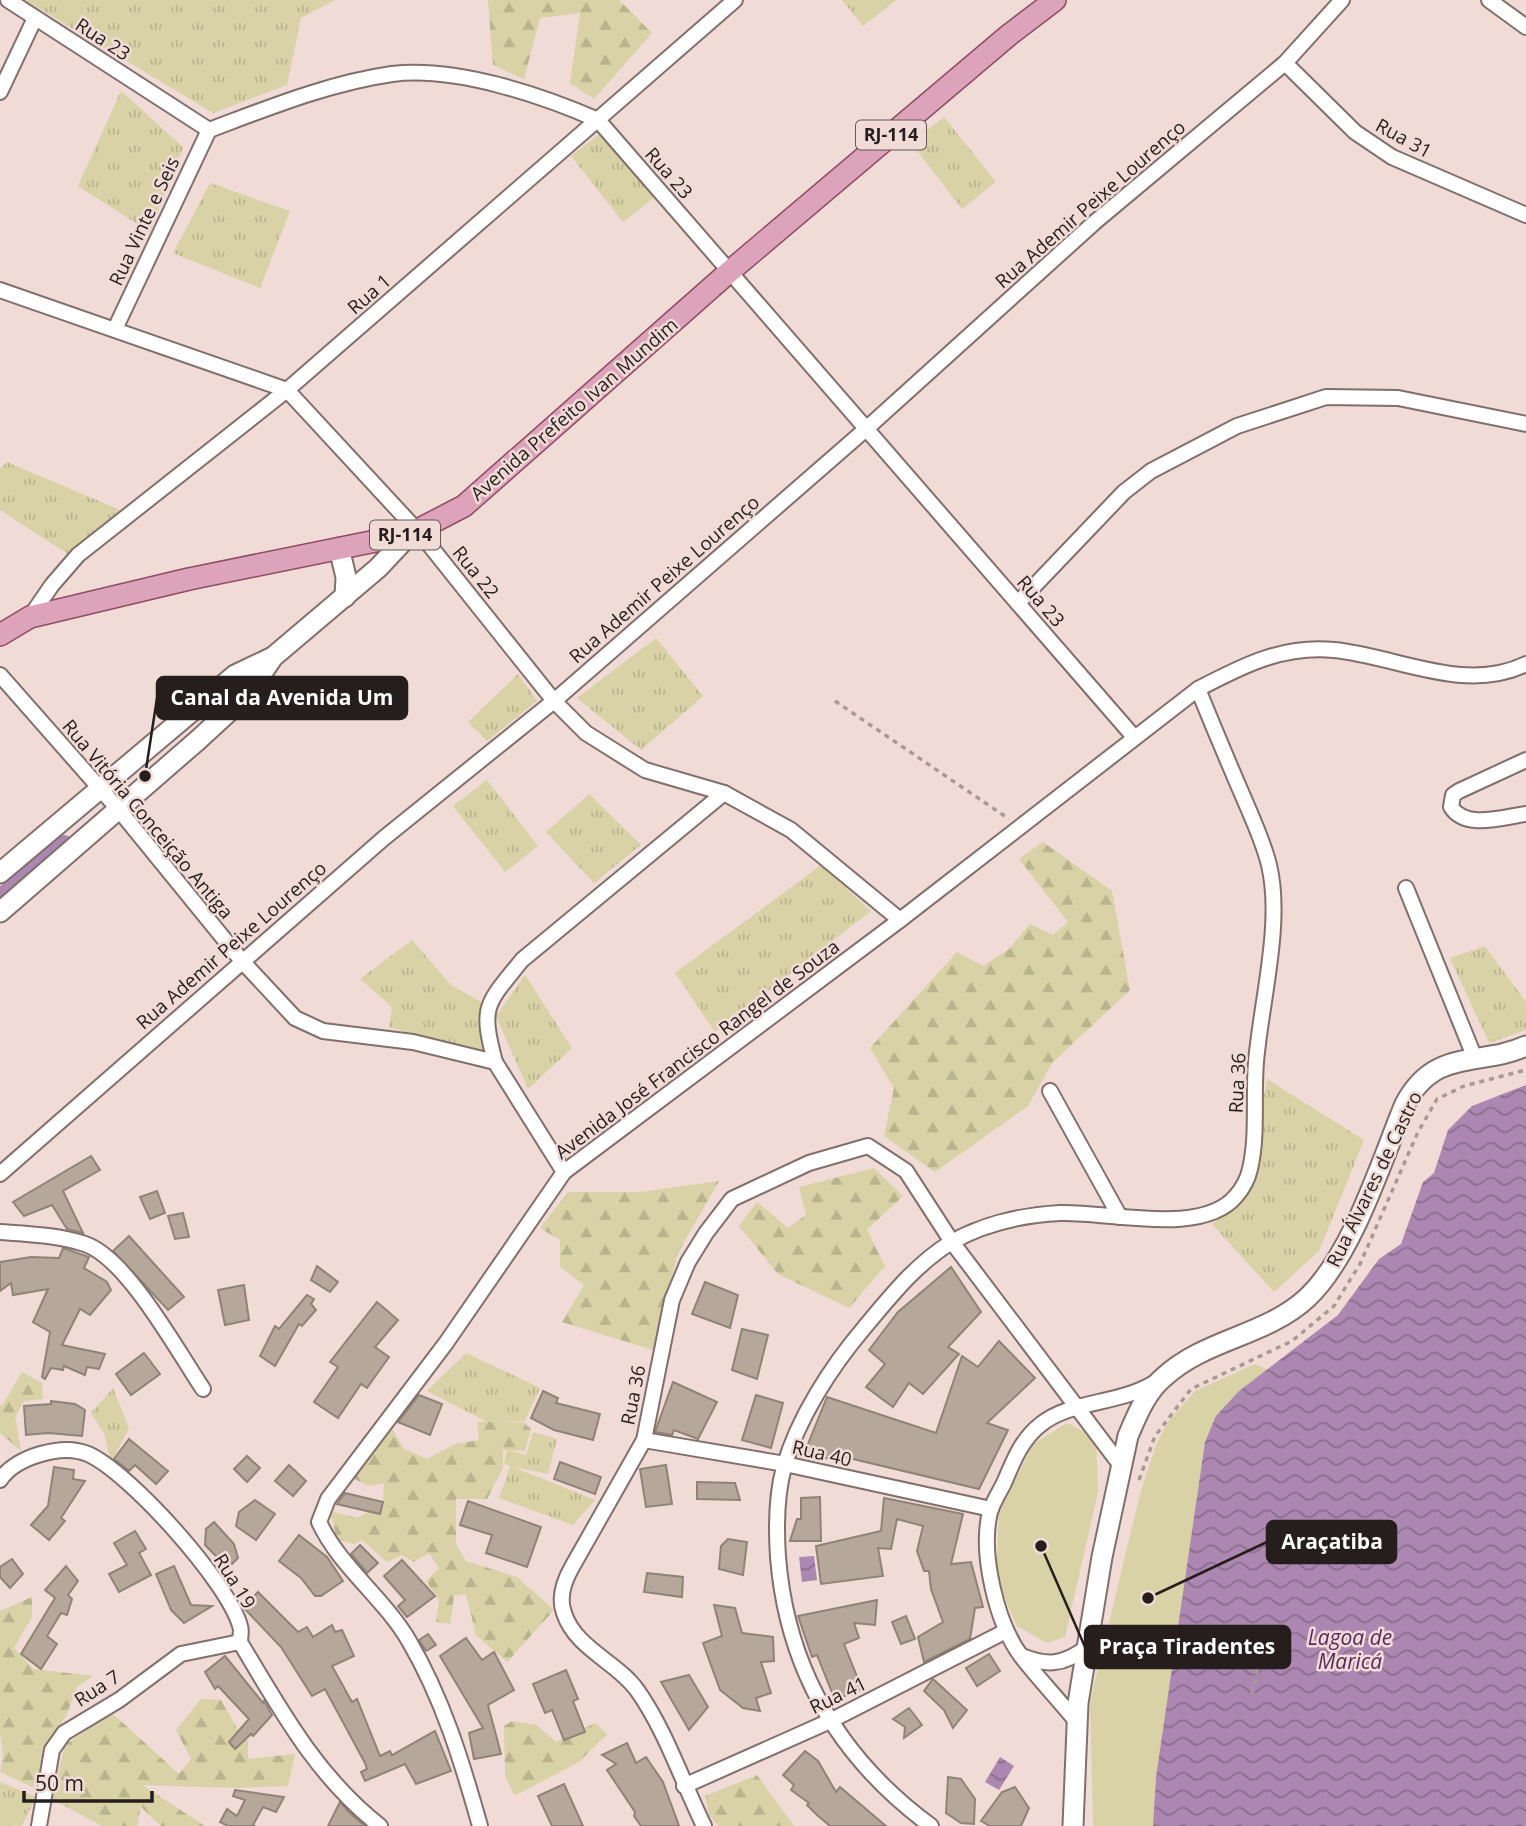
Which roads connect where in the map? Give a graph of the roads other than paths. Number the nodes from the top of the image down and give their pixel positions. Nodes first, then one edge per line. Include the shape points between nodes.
1 (8, 0) edge
2 (735, 0) edge
3 (1055, 0) edge
4 (1342, 0) edge
5 (1489, 0) edge
6 (1506, 6) edge
7 (35, 18) junction
8 (1526, 27) edge
9 (1285, 63) junction
10 (0, 92) edge
11 (598, 120) junction
12 (209, 130) junction
13 (1526, 215) edge
14 (729, 272) junction
15 (0, 290) edge
16 (115, 329) junction
17 (287, 390) junction
18 (1526, 424) edge
19 (866, 429) junction
20 (414, 533) junction
21 (339, 548) junction
22 (345, 597) junction
23 (1018, 603) junction
24 (30, 617) junction
25 (0, 635) edge
26 (273, 657) junction
27 (1526, 664) edge
28 (0, 675) edge
29 (1198, 689) junction
30 (554, 701) junction
31 (1134, 737) junction
32 (1526, 760) edge
33 (723, 793) junction
34 (110, 800) junction
35 (1526, 814) edge
36 (0, 873) edge
37 (1406, 888) dead end
38 (0, 912) edge
39 (900, 920) junction
40 (242, 961) junction
41 (1526, 1046) edge
42 (1474, 1056) junction
43 (495, 1062) junction
44 (1050, 1091) dead end
45 (564, 1172) junction
46 (0, 1174) edge
47 (1120, 1217) junction
48 (0, 1232) edge
49 (952, 1242) junction
50 (1164, 1376) junction
51 (202, 1389) dead end
52 (1078, 1407) junction
53 (644, 1440) junction
54 (785, 1464) junction
55 (1122, 1467) junction
56 (0, 1480) edge
57 (991, 1510) junction
58 (1006, 1631) junction
59 (240, 1642) junction
60 (1086, 1648) junction
61 (1020, 1655) junction
62 (830, 1721) junction
63 (1076, 1721) junction
64 (684, 1786) junction
65 (39, 1826) edge
66 (380, 1826) edge
67 (480, 1826) edge
68 (704, 1826) edge
69 (931, 1826) edge
70 (1073, 1826) edge

1 - 7 street, Rua 23
2 - 11 street, Rua 1
3 - 14 main road, Avenida Prefeito Ivan Mundim / RJ-114
4 - 9 street, Rua Ademir Peixe Lourenço
5 - 6 street
6 - 8 street
7 - 10 street
7 - 12 street, Rua 23
9 - 13 street, Rua 31 via 1355,132 1392,157
9 - 19 street, Rua Ademir Peixe Lourenço via 1095,222
11 - 12 street, Rua 23 via 557,102 450,75 393,74 320,90
11 - 14 street, Rua 23
11 - 17 street, Rua 1
12 - 16 street, Rua Vinte e Seis
14 - 19 street, Rua 23
14 - 20 main road, Avenida Prefeito Ivan Mundim / RJ-114 via 464,506
15 - 16 street, Rua 22
16 - 17 street, Rua 22
17 - 20 street, Rua 22
17 - 24 street, Rua 1 via 78,555
18 - 23 street via 1398,398 1326,397 1237,426 1151,471 1124,492
19 - 23 street, Rua 23
19 - 30 street, Rua Ademir Peixe Lourenço
20 - 21 main road, Avenida Prefeito Ivan Mundim / RJ-114
20 - 22 street
20 - 30 street, Rua 22
21 - 22 street
21 - 24 main road, Avenida Prefeito Ivan Mundim / RJ-114
22 - 26 street
23 - 31 street, Rua 23
24 - 25 main road, Avenida Prefeito Ivan Mundim / RJ-114
26 - 34 street via 248,694
26 - 34 street via 235,675
27 - 29 street, Avenida José Francisco Rangel de Souza via 1504,675 1467,677 1333,650 1283,652 1249,662
28 - 34 street, Rua Vitória Conceição Antiga
29 - 31 street, Avenida José Francisco Rangel de Souza
29 - 47 street, Rua 36 via 1269,865 1275,911 1256,1065 1250,1168 1236,1196 1210,1213 1181,1218
30 - 33 street, Rua 22 via 611,752 645,770
30 - 40 street, Rua Ademir Peixe Lourenço via 384,838
31 - 39 street, Avenida José Francisco Rangel de Souza
32 - 35 street via 1453,794 1451,807 1461,816 1478,820
33 - 39 street, Rua 22 via 791,830
33 - 43 street via 522,961 486,1012
34 - 36 street
34 - 38 street
34 - 40 street, Rua Vitória Conceição Antiga
37 - 42 street
39 - 45 street, Avenida José Francisco Rangel de Souza
40 - 43 street, Rua Vitória Conceição Antiga via 295,1018 323,1031 413,1042
40 - 46 street, Rua Ademir Peixe Lourenço
41 - 42 street, Rua Álvares de Castro
42 - 50 street, Rua Álvares de Castro via 1437,1070 1410,1094 1343,1250 1321,1285 1268,1327 1212,1348
43 - 45 street
44 - 47 street
45 - 67 street, Avenida José Francisco Rangel de Souza via 446,1343 328,1499 319,1522 328,1541 408,1639 453,1737
47 - 49 street, Rua 36 via 1045,1214 991,1226
48 - 51 street via 46,1235 87,1244 104,1254 131,1282
49 - 52 street, Rua 36
49 - 53 street, Rua 36 via 906,1171 868,1146 809,1163 732,1199 688,1262 672,1300
49 - 54 street, Rua 36 via 907,1277 851,1343 814,1402
50 - 52 street via 1118,1399
50 - 55 street, Rua Álvares de Castro via 1138,1411
52 - 55 street, Rua 36
52 - 57 street via 1041,1424 1024,1441
53 - 54 street, Rua 40
53 - 64 street, Rua 36 via 568,1574 562,1598 564,1614 575,1632 636,1688
54 - 57 street, Rua 40
54 - 62 street, Rua 36 via 777,1510 777,1547 785,1617 794,1648
55 - 60 street, Rua Álvares de Castro
56 - 59 street, Rua 19 via 28,1458 56,1451 85,1452 112,1467 212,1576 240,1626
57 - 58 street via 991,1569
58 - 61 street
58 - 62 street, Rua 41
59 - 65 street, Rua 7 via 181,1654 64,1733 52,1750
59 - 66 street, Rua 19 via 297,1737 337,1788
60 - 61 street via 1051,1664
60 - 63 street, Rua Álvares de Castro
61 - 63 street
62 - 64 street, Rua 41
62 - 69 street, Rua 36 via 898,1801
63 - 70 street, Rua Álvares de Castro
64 - 68 street, Rua 36

